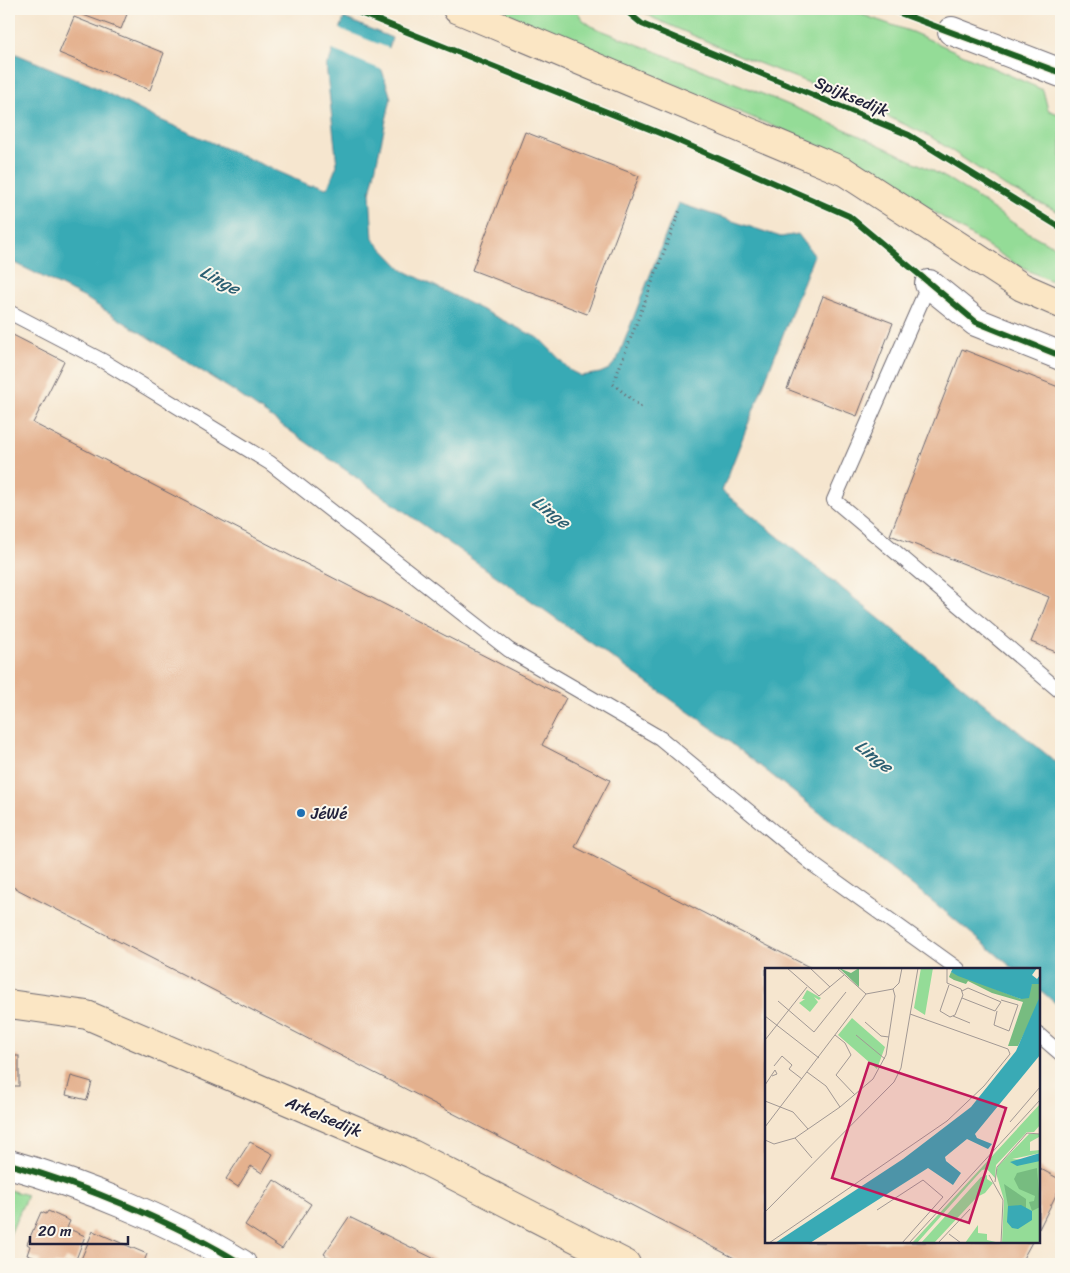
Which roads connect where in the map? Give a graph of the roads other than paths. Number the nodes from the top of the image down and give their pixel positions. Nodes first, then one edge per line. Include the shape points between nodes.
1 (457, 9) edge
2 (952, 31) dead end
3 (1061, 73) edge
4 (929, 284) joint
5 (1061, 304) edge
6 (9, 312) edge
7 (1061, 356) edge
8 (1061, 692) edge
9 (957, 968) edge
10 (9, 1004) edge
11 (1040, 1036) edge
12 (1061, 1054) edge
13 (9, 1164) edge
14 (242, 1264) edge
15 (626, 1264) edge

1 - 5 main road via 844,172 1022,287
2 - 3 street
4 - 7 street via 976,322
4 - 8 lane via 834,500
6 - 9 lane via 103,360 270,463 509,650 660,738 815,866
10 - 15 main road, Arkelsedijk via 87,1015 412,1154
11 - 12 lane
13 - 14 street via 120,1204

